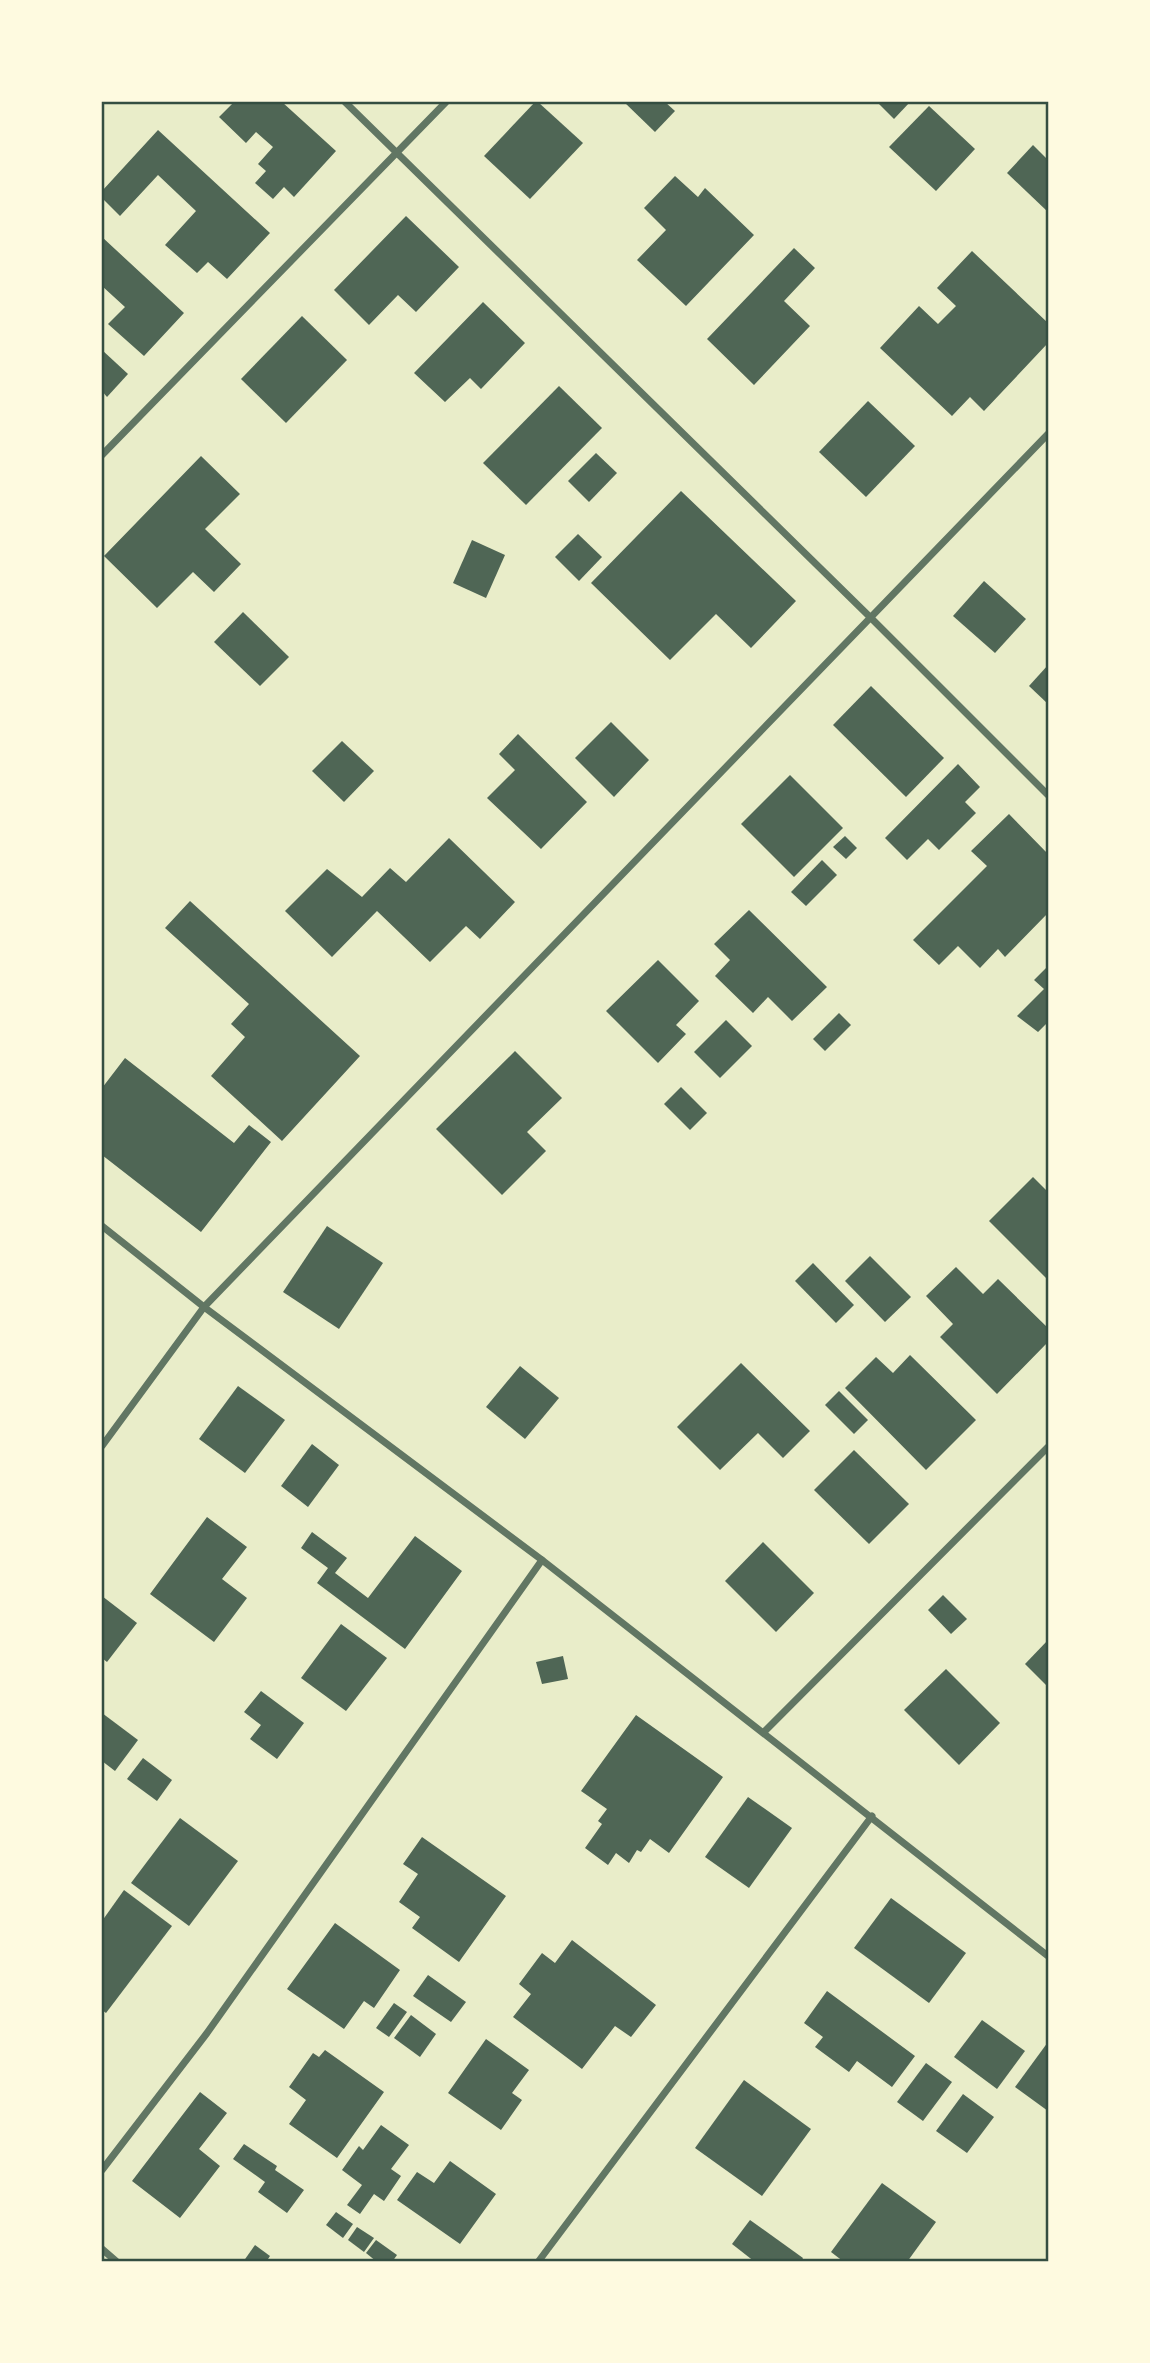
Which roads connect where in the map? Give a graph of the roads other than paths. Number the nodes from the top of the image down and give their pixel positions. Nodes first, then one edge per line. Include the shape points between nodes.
1 (345, 102) edge
2 (446, 102) edge
3 (397, 152) junction
4 (1048, 434) edge
5 (102, 455) edge
6 (870, 617) junction
7 (1048, 795) edge
8 (102, 1226) edge
9 (204, 1307) junction
10 (102, 1447) edge
11 (1048, 1447) edge
12 (542, 1560) junction
13 (764, 1732) junction
14 (872, 1816) junction
15 (1048, 1956) edge
16 (102, 2170) edge
17 (102, 2249) edge
18 (117, 2262) edge
19 (538, 2262) edge

1 - 3 street
2 - 3 street
3 - 5 street
3 - 6 street
4 - 6 street
6 - 7 street
6 - 9 street
8 - 9 street
9 - 10 street
9 - 12 street
11 - 13 street
12 - 13 street
12 - 16 street via 207,2033
13 - 14 street
14 - 15 street
14 - 19 street
17 - 18 street

